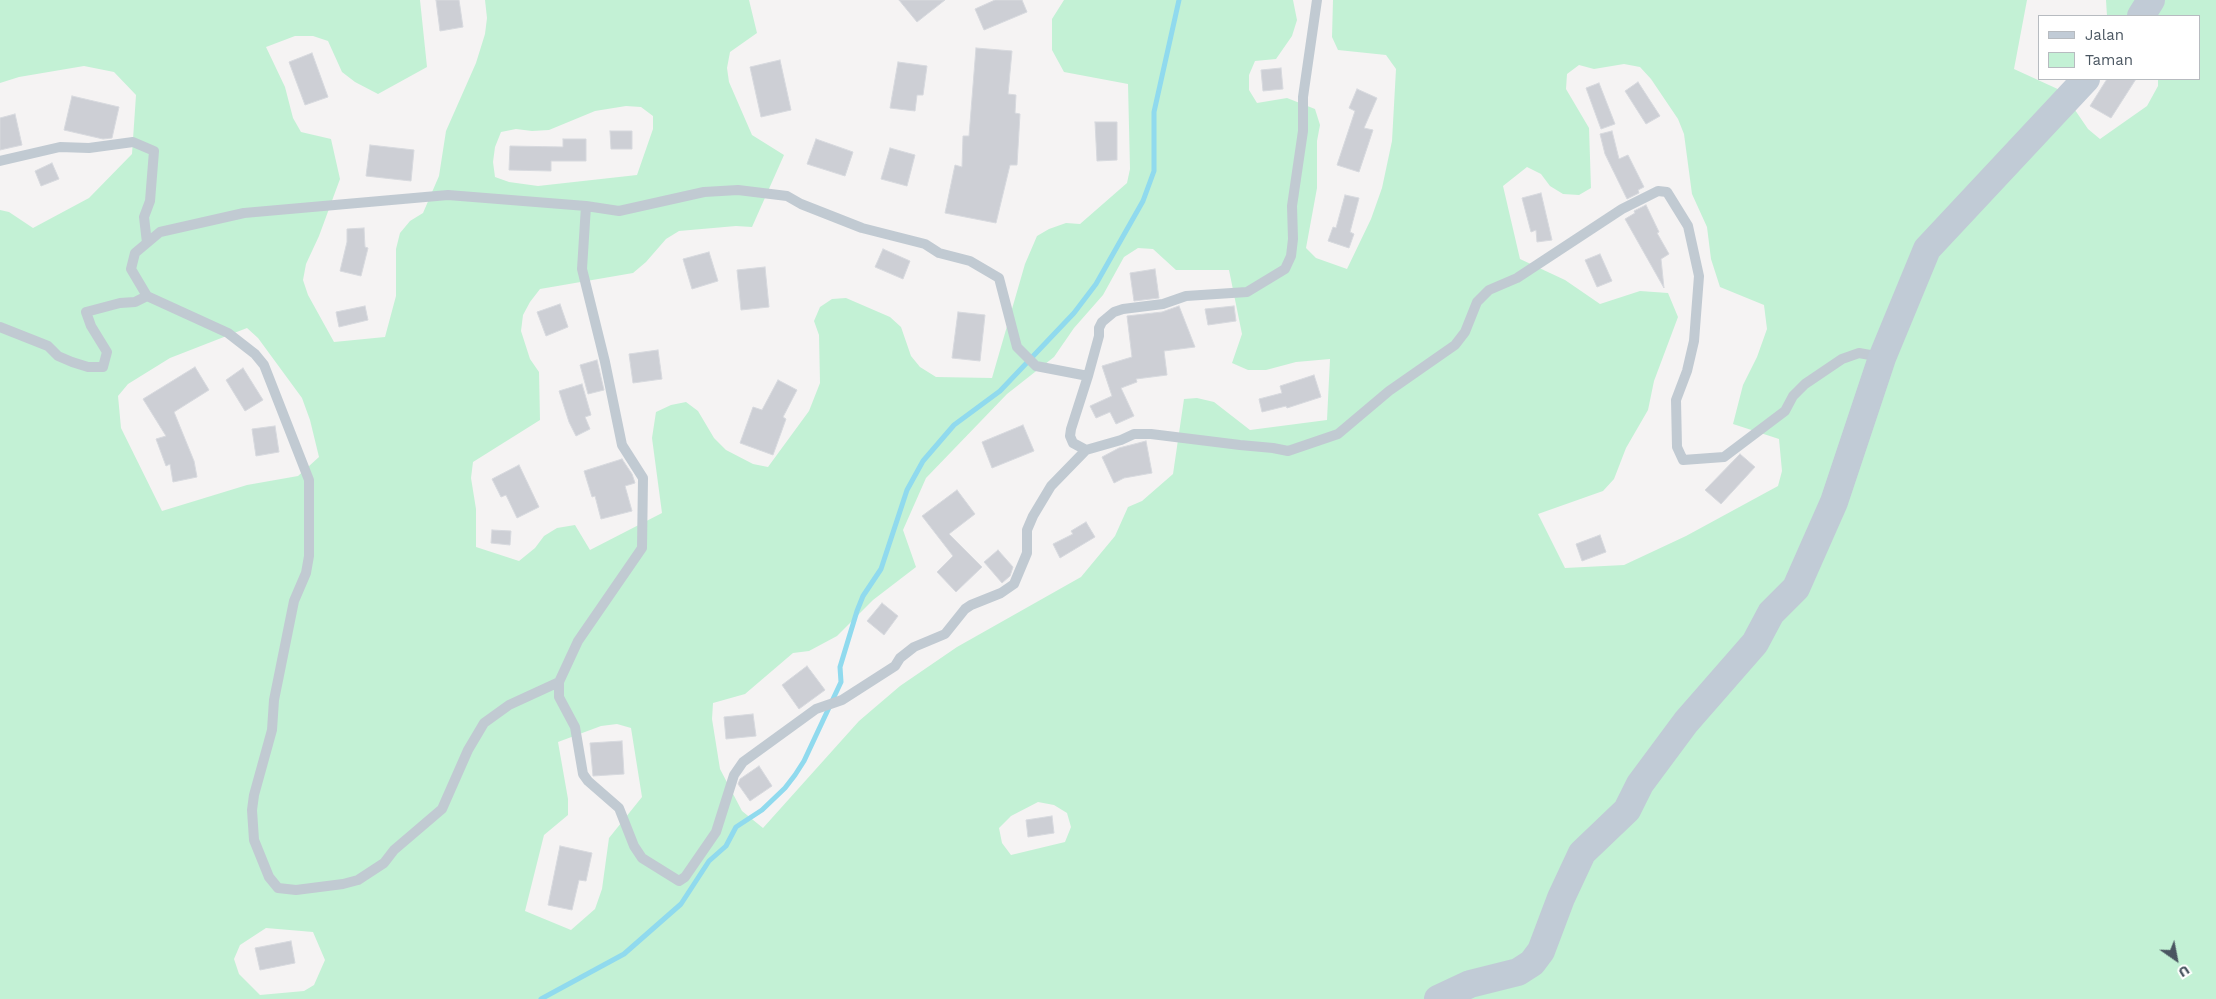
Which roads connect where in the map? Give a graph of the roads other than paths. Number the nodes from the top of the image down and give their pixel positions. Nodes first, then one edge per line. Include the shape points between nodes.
1 (1317, 0) edge
2 (2151, 0) edge
3 (2142, 15) edge
4 (2085, 80) edge
5 (0, 162) edge
6 (586, 206) junction
7 (147, 243) junction
8 (147, 296) junction
9 (0, 327) edge
10 (1882, 358) junction
11 (1088, 376) junction
12 (1086, 450) junction
13 (559, 682) junction
14 (1438, 999) edge

1 - 11 lane via 1303,97 1303,131 1292,206 1291,256 1285,270 1247,292 1186,296 1163,304 1114,312 1099,328
2 - 3 street
4 - 10 street via 1927,249
5 - 7 lane via 60,147 89,148 133,142 154,151 150,201 144,217
6 - 7 lane via 448,195 244,214 160,232
6 - 11 lane via 619,211 704,192 738,190 787,196 862,228 925,244 939,253 970,261 999,278 1016,347 1036,366
6 - 13 lane via 582,269 622,445 643,478 642,548 578,641
7 - 8 lane via 134,253 131,269
8 - 9 lane via 135,302 86,312 107,352 104,367 72,362 58,356 48,346
8 - 13 lane via 228,333 255,354 264,365 309,480 309,556 294,601 274,700 272,730 252,810 254,840 269,877 278,888 296,890 343,884 358,880 384,863 394,850 442,809 468,750 484,724 508,705
10 - 12 lane via 1859,353 1842,359 1806,384 1793,396 1785,411 1724,457 1683,460 1677,447 1676,400 1694,341 1699,276 1688,226 1667,192 1658,191 1622,209 1517,278 1489,290 1478,302 1466,332 1455,345 1388,391 1338,434 1288,451 1134,434
10 - 14 street via 1834,502 1796,588 1771,613 1755,643 1686,722 1640,784 1627,810 1582,852 1560,898 1541,951 1532,963 1518,972 1470,984
11 - 12 lane via 1070,436 1073,443
12 - 13 lane via 1051,486 1033,516 1027,530 1027,553 1014,584 965,609 945,634 914,648 895,666 842,700 816,709 738,768 716,832 679,881 642,858 619,808 583,774 574,727 560,697

